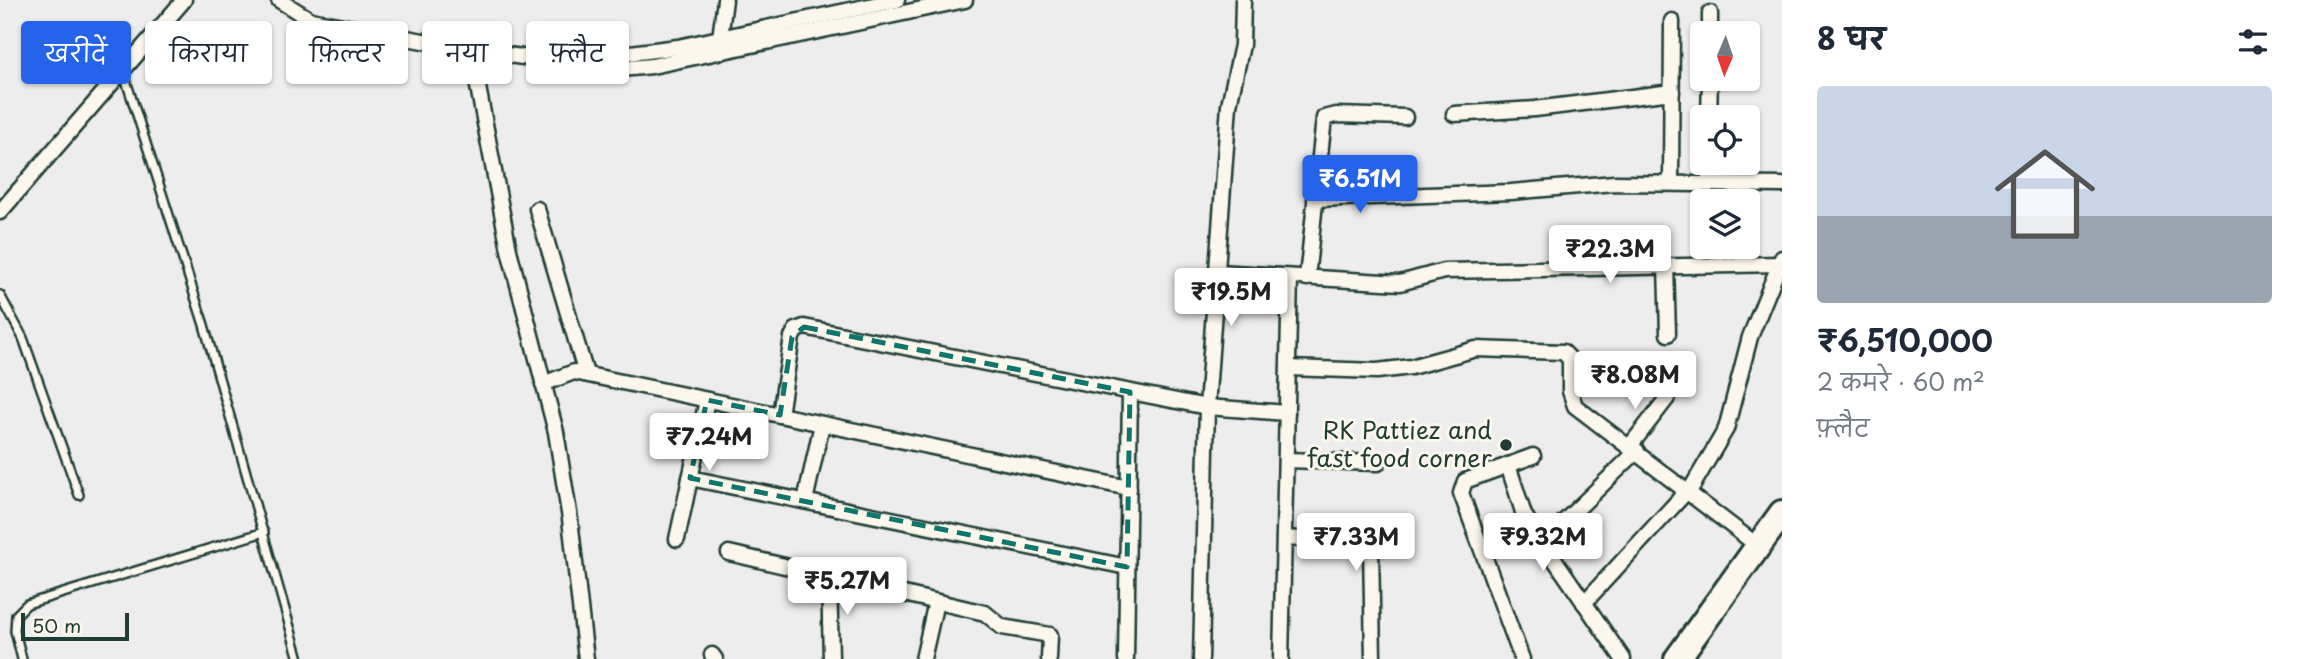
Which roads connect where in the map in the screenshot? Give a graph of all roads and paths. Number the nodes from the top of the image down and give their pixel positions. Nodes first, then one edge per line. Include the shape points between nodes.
1 (184, 0) edge
2 (279, 0) edge
3 (725, 0) edge
4 (897, 0) edge
5 (965, 0) edge
6 (1243, 0) edge
7 (1710, 13) dead end
8 (1672, 21) dead end
9 (1710, 21) edge
10 (720, 38) junction
11 (422, 41) edge
12 (629, 55) edge
13 (131, 62) edge
14 (629, 68) edge
15 (112, 84) edge
16 (127, 84) edge
17 (477, 84) edge
18 (1672, 92) junction
19 (1454, 114) dead end
20 (1405, 117) dead end
21 (1709, 175) edge
22 (1671, 182) junction
23 (1709, 183) junction
24 (1782, 185) edge
25 (1315, 199) junction
26 (537, 209) dead end
27 (0, 212) edge
28 (1781, 260) edge
29 (1666, 266) junction
30 (1218, 272) junction
31 (1290, 277) junction
32 (1307, 278) junction
33 (0, 295) edge
34 (1668, 334) dead end
35 (1288, 368) junction
36 (586, 374) junction
37 (543, 384) junction
38 (1130, 392) junction
39 (1668, 397) dead end
40 (707, 400) junction
41 (1207, 407) junction
42 (1287, 413) junction
43 (780, 415) junction
44 (822, 424) junction
45 (1633, 449) junction
46 (1533, 456) dead end
47 (1286, 460) junction
48 (1378, 463) dead end
49 (1508, 465) junction
50 (690, 478) junction
51 (1129, 488) junction
52 (1688, 491) junction
53 (79, 495) dead end
54 (805, 501) junction
55 (1782, 513) edge
56 (264, 532) junction
57 (1284, 538) junction
58 (677, 539) dead end
59 (1544, 542) junction
60 (1758, 547) junction
61 (729, 553) dead end
62 (1127, 567) junction
63 (829, 576) junction
64 (936, 602) junction
65 (1584, 603) junction
66 (22, 659) edge
67 (299, 659) edge
68 (586, 659) edge
69 (831, 659) edge
70 (923, 659) edge
71 (1049, 659) edge
72 (1126, 659) edge
73 (1201, 659) edge
74 (1281, 659) edge
75 (1373, 659) edge
76 (1522, 659) edge
77 (1623, 659) edge
78 (1677, 659) edge

1 - 13 street
2 - 11 street via 311,20
3 - 10 street
4 - 10 street
5 - 14 street
6 - 30 street via 1242,45 1229,105
7 - 9 street
8 - 18 street
10 - 12 street
15 - 27 street
16 - 56 lane
17 - 37 street via 509,250
18 - 19 street
18 - 22 street
20 - 25 street via 1324,118
21 - 23 street
22 - 23 street
22 - 25 street
23 - 24 street
25 - 32 street
26 - 36 street
28 - 29 street
28 - 52 street via 1750,337 1726,429
29 - 32 street via 1436,272 1400,282
29 - 34 street
30 - 31 street
30 - 41 street
31 - 32 street
31 - 35 street
33 - 53 lane via 23,338
35 - 42 street
35 - 45 street via 1411,368 1486,348 1563,352 1570,359 1575,406
36 - 37 street via 566,373
36 - 40 street
37 - 68 street via 568,508
38 - 41 street
38 - 43 street via 804,327 792,337
38 - 51 street
39 - 45 street
40 - 43 street
40 - 50 street
41 - 42 street
41 - 73 street
42 - 47 street
43 - 44 street
44 - 51 street
44 - 54 street
45 - 52 street
45 - 59 street
46 - 49 street
47 - 48 street
47 - 57 street
49 - 59 street via 1524,515
49 - 76 street via 1465,481 1461,493
50 - 54 street
50 - 58 street
51 - 62 street
52 - 60 street
52 - 65 street
54 - 62 street
55 - 60 highway
56 - 66 lane via 26,604 16,615
56 - 67 lane
57 - 74 street
57 - 75 street via 1371,546
59 - 65 street
60 - 78 highway
61 - 63 street
62 - 72 street
63 - 64 street
63 - 69 street
64 - 70 street
64 - 71 street via 985,613 1009,629 1045,632 1050,635
65 - 77 street

